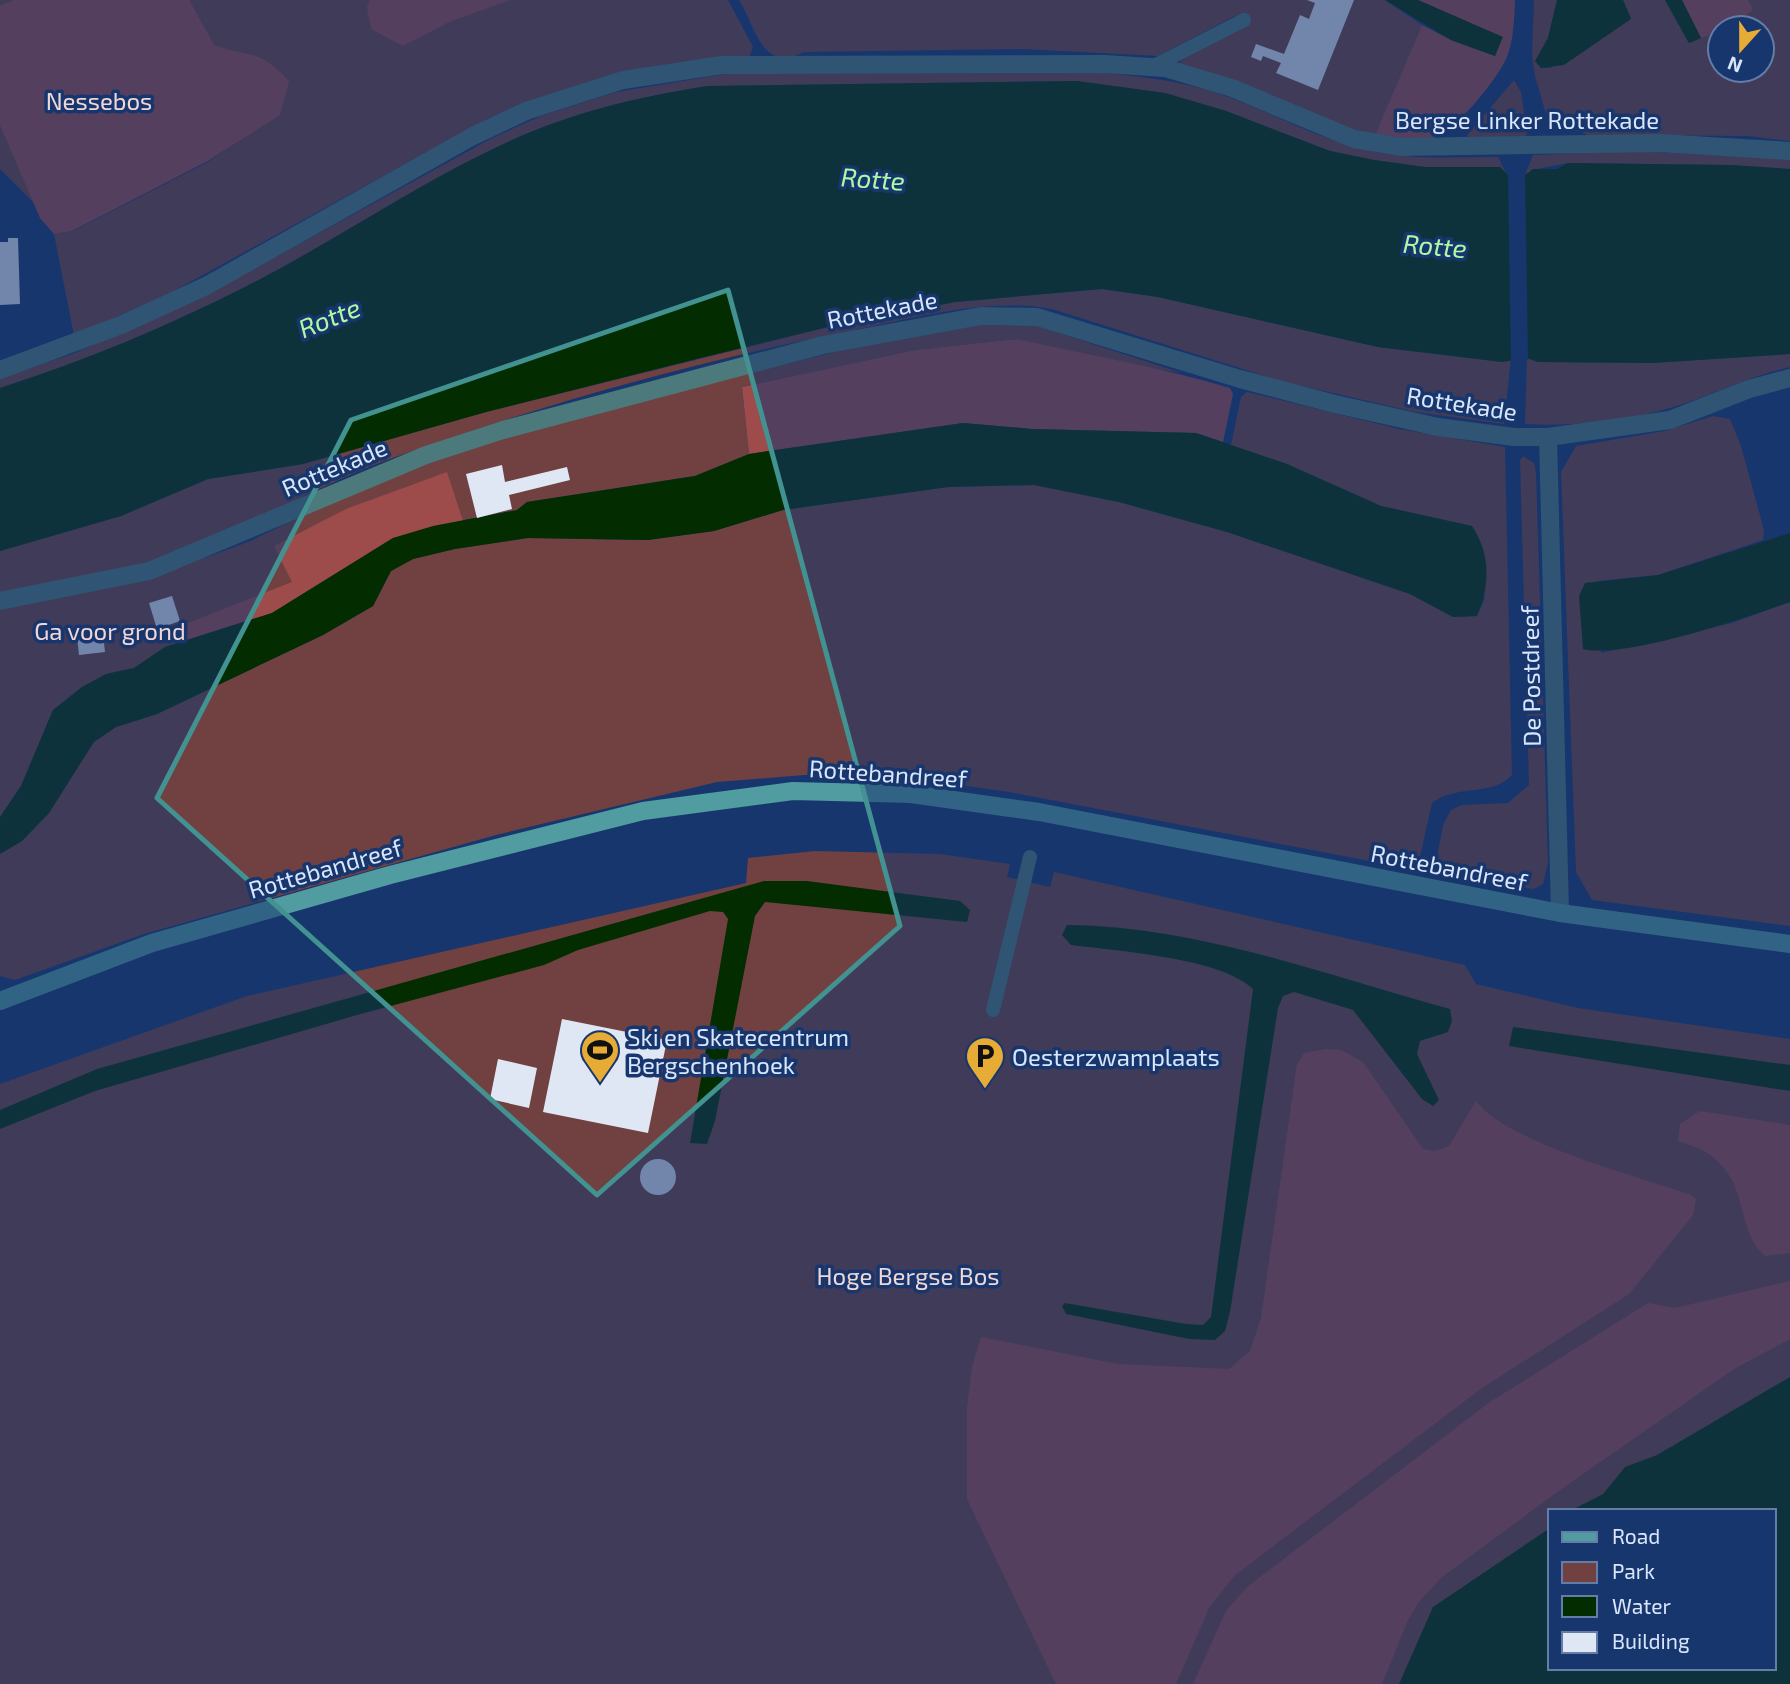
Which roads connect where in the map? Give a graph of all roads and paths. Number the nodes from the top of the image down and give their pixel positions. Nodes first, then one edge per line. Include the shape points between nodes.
1 (1244, 20) dead end
2 (1153, 67) junction
3 (1790, 152) edge
4 (0, 370) edge
5 (1790, 378) edge
6 (1548, 438) junction
7 (0, 601) edge
8 (1030, 857) dead end
9 (1560, 913) junction
10 (1790, 944) edge
11 (0, 1001) edge
12 (993, 1010) dead end

1 - 2 lane
2 - 3 street, Bergse Linker Rottekade via 1232,88 1354,139 1402,147 1658,143
2 - 4 street via 892,62 722,65 623,80 526,111 206,286 121,325
5 - 6 street, Rottekade via 1670,420
6 - 7 street, Rottekade via 1438,427 1240,379 1037,317 981,316 822,345 503,430 426,455 149,570
6 - 9 street, De Postdreef
8 - 12 lane
9 - 10 street, Rottebandreef
9 - 11 street, Rottebandreef via 1039,813 911,794 793,791 643,811 390,875 152,943

